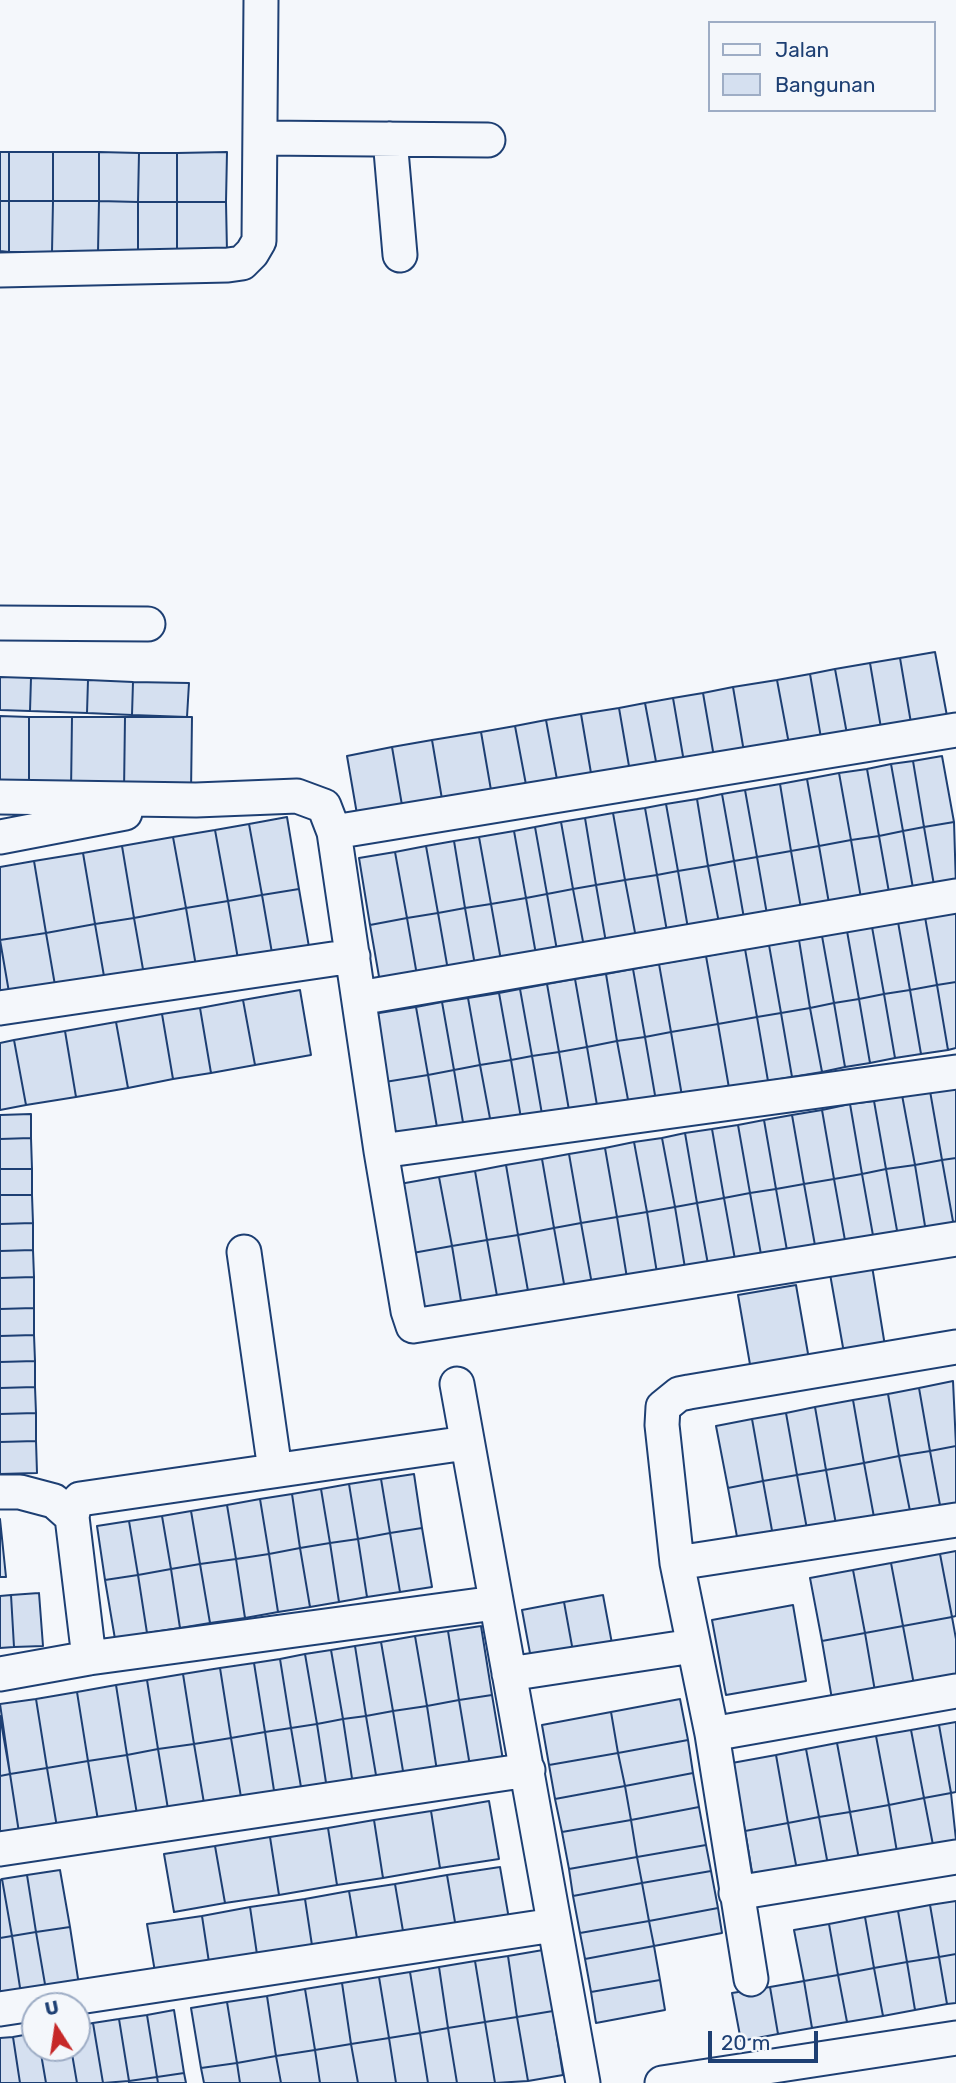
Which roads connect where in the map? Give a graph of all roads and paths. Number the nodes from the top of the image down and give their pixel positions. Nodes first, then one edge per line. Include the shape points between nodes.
1 (261, 0) edge
2 (261, 138) junction
3 (390, 139) junction
4 (488, 140) dead end
5 (400, 254) dead end
6 (0, 270) edge
7 (0, 623) edge
8 (148, 624) dead end
9 (956, 730) edge
10 (0, 797) edge
11 (195, 800) junction
12 (334, 832) junction
13 (0, 837) edge
14 (956, 896) edge
15 (353, 956) junction
16 (359, 998) junction
17 (0, 1007) edge
18 (956, 1072) edge
19 (381, 1151) junction
20 (956, 1239) edge
21 (244, 1252) dead end
22 (956, 1347) edge
23 (457, 1384) dead end
24 (466, 1443) junction
25 (275, 1470) junction
26 (0, 1492) edge
27 (72, 1517) junction
28 (956, 1520) edge
29 (677, 1563) junction
30 (495, 1603) junction
31 (693, 1646) junction
32 (89, 1658) junction
33 (0, 1674) edge
34 (509, 1674) junction
35 (956, 1691) edge
36 (712, 1734) junction
37 (528, 1770) junction
38 (0, 1849) edge
39 (956, 1857) edge
40 (736, 1893) junction
41 (554, 1924) junction
42 (751, 1979) dead end
43 (0, 2009) edge
44 (956, 2038) edge
45 (583, 2083) edge
46 (662, 2083) edge

1 - 2 street
2 - 3 street
2 - 6 street via 259,240 242,263
3 - 4 street
3 - 5 street
7 - 8 street
9 - 12 street
10 - 11 street
11 - 12 street via 306,797 324,806
11 - 13 street
12 - 15 street
14 - 16 street
15 - 16 street
15 - 17 street
16 - 19 street
18 - 19 street
19 - 20 street via 414,1326
21 - 25 street
22 - 29 street via 689,1392 671,1399 663,1407 662,1425
23 - 24 street
24 - 25 street
24 - 30 street
25 - 27 street via 80,1499
26 - 27 street via 54,1501
27 - 32 street
28 - 29 street
29 - 31 street
30 - 32 street
30 - 34 street
31 - 34 street
31 - 36 street
32 - 33 street
34 - 37 street
35 - 36 street
36 - 40 street
37 - 38 street
37 - 41 street
39 - 40 street
40 - 42 street
41 - 43 street
41 - 45 street
44 - 46 street

